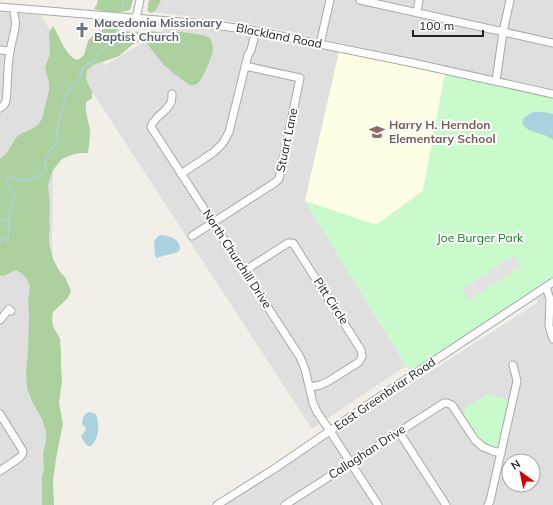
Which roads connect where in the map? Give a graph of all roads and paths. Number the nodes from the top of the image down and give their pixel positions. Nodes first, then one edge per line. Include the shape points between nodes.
1 (140, 0) edge
2 (330, 0) edge
3 (360, 0) edge
4 (419, 0) edge
5 (510, 0) edge
6 (0, 7) edge
7 (14, 11) junction
8 (417, 12) junction
9 (136, 18) junction
10 (254, 31) junction
11 (503, 32) junction
12 (553, 43) edge
13 (320, 44) junction
14 (0, 50) edge
15 (10, 51) junction
16 (245, 66) junction
17 (496, 81) junction
18 (172, 94) dead end
19 (553, 94) edge
20 (2, 106) edge
21 (181, 174) junction
22 (213, 223) junction
23 (192, 236) dead end
24 (244, 271) junction
25 (553, 282) edge
26 (546, 287) junction
27 (11, 311) dead end
28 (0, 320) edge
29 (553, 340) edge
30 (513, 365) dead end
31 (310, 387) junction
32 (0, 414) edge
33 (330, 431) junction
34 (399, 432) junction
35 (501, 453) junction
36 (351, 463) junction
37 (0, 471) edge
38 (217, 505) edge
39 (285, 505) edge
40 (378, 505) edge
41 (446, 505) edge
42 (488, 505) edge

1 - 9 street
2 - 13 street
3 - 8 street
4 - 8 street
5 - 11 street
6 - 7 street, Blackland Road
7 - 9 street, Blackland Road
7 - 15 street via 16,20
8 - 11 street
9 - 10 street, Blackland Road
10 - 13 street, Blackland Road
10 - 16 street via 247,49
11 - 12 street
11 - 17 street
13 - 17 street, Blackland Road
14 - 15 street
15 - 20 street via 6,101
16 - 21 street via 230,132 224,143
16 - 22 street, Stuart Lane via 300,78 281,172 279,179 273,184
17 - 19 street, Blackland Road
18 - 21 street, North Churchill Drive via 171,104 156,119 152,127
21 - 22 street, North Churchill Drive
22 - 23 street, Stuart Lane
22 - 24 street, North Churchill Drive
24 - 31 street, North Churchill Drive via 300,357
24 - 31 street, Pitt Circle via 288,243 293,243 362,350 361,359 356,364 329,381
25 - 26 street, East Greenbriar Road
26 - 29 street via 550,299 549,326
26 - 33 street, East Greenbriar Road
27 - 28 street via 9,309
30 - 35 street via 516,381
31 - 33 street, North Churchill Drive via 317,412
32 - 37 street via 23,451 19,458
33 - 36 street, North Churchill Drive
33 - 38 street, East Greenbriar Road
34 - 35 street, Callaghan Drive via 447,403 454,407 475,440 483,447
34 - 36 street, Callaghan Drive
34 - 41 street
35 - 42 street
36 - 39 street, Callaghan Drive
36 - 40 street, North Churchill Drive

